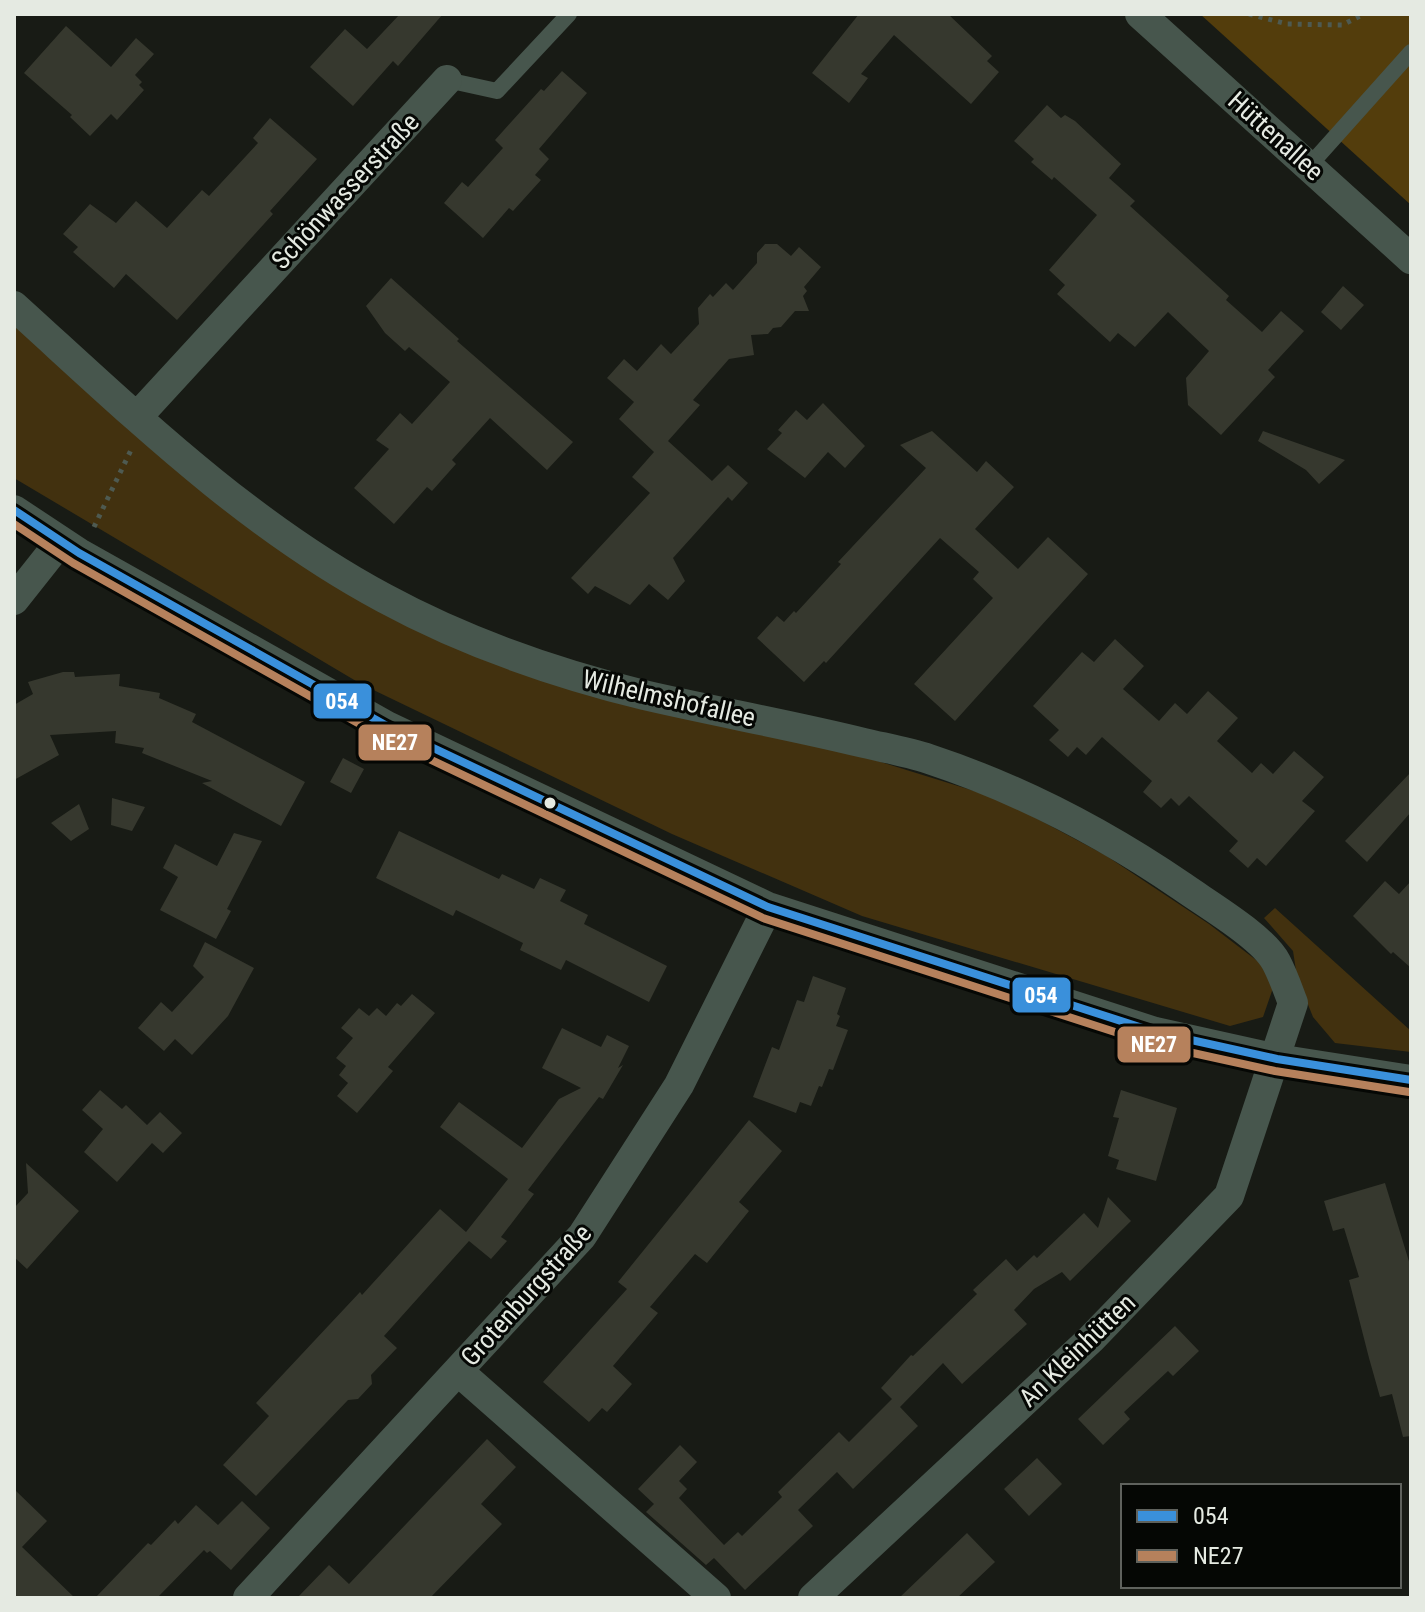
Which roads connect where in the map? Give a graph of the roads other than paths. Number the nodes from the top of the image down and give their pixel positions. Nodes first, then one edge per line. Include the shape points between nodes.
1 (569, 14) edge
2 (1140, 14) edge
3 (1411, 52) edge
4 (447, 80) joint
5 (1309, 166) junction
6 (1411, 259) edge
7 (14, 306) edge
8 (142, 421) junction
9 (14, 510) edge
10 (70, 547) junction
11 (14, 600) edge
12 (768, 907) junction
13 (1277, 1059) junction
14 (1411, 1080) edge
15 (458, 1371) junction
16 (248, 1598) edge
17 (716, 1598) edge
18 (813, 1598) edge

1 - 4 lane, Schönwasserstraße via 497,91
2 - 5 street, Hüttenallee
3 - 5 lane
4 - 8 street, Schönwasserstraße
5 - 6 street, Hüttenallee
7 - 8 street, Wilhelmshofallee
8 - 13 street, Wilhelmshofallee via 239,505 297,545 384,598 486,645 644,695 928,759 1046,805 1145,861 1244,929 1275,958 1293,1003
9 - 10 street
10 - 11 street
10 - 12 street via 387,726
12 - 13 street via 1155,1032
12 - 15 street, Grotenburgstraße via 679,1085 582,1236
13 - 14 street
13 - 18 street, An Kleinhütten via 1229,1196 1091,1339
15 - 16 street, Grotenburgstraße
15 - 17 street

